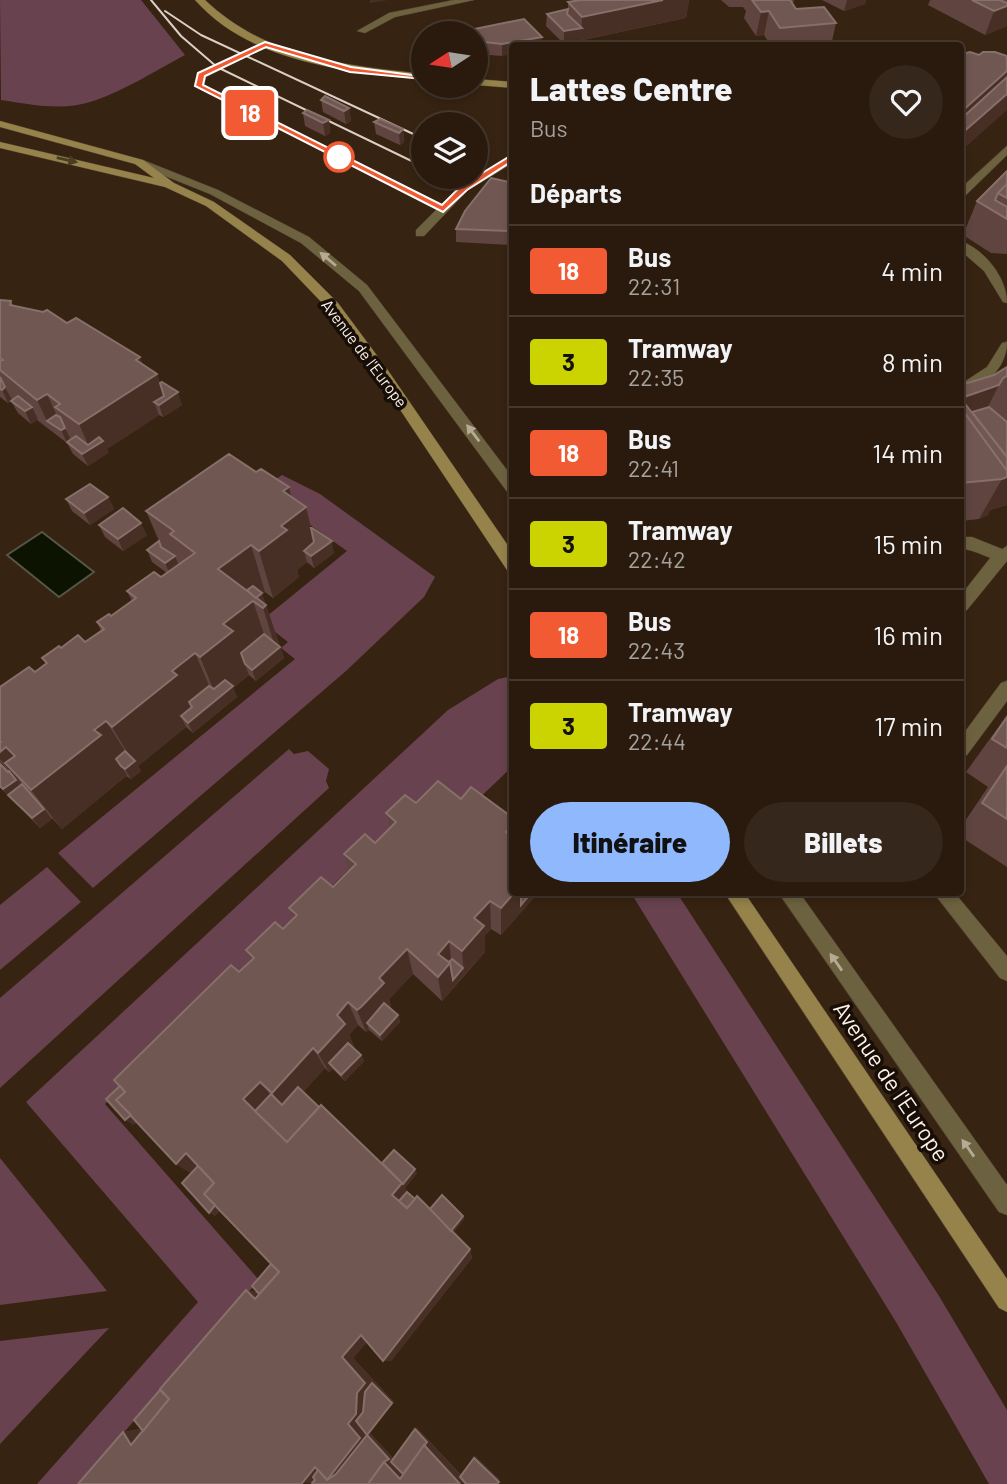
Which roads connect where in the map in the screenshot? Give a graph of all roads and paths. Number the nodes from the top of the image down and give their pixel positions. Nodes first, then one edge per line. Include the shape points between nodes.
1 (200, 0) edge
2 (469, 0) edge
3 (362, 31) dead end
4 (265, 45) junction
5 (411, 76) edge
6 (488, 83) edge
7 (509, 85) edge
8 (0, 124) edge
9 (0, 145) edge
10 (1007, 149) edge
11 (509, 160) edge
12 (139, 162) junction
13 (170, 186) junction
14 (964, 191) edge
15 (443, 209) junction
16 (420, 233) dead end
17 (964, 248) edge
18 (989, 269) junction
19 (1007, 269) edge
20 (1007, 299) edge
21 (1007, 346) edge
22 (964, 388) edge
23 (509, 484) edge
24 (964, 544) edge
25 (1005, 554) edge
26 (509, 560) edge
27 (964, 602) edge
28 (1007, 688) edge
29 (964, 746) edge
30 (736, 896) edge
31 (790, 896) edge
32 (945, 896) edge
33 (1007, 971) edge
34 (1007, 1204) edge
35 (1007, 1300) edge

1 - 4 main road via 230,27
2 - 3 street via 392,15
4 - 5 main road via 350,69
4 - 15 street via 201,75 199,86
6 - 7 main road
8 - 12 main road, Avenue de l'Europe
9 -> 13 main road, Avenue de l'Europe
10 - 14 street
11 - 15 street via 464,188
12 - 13 main road, Avenue de l'Europe
23 -> 12 street via 363,288 305,240 214,192
13 - 26 main road, Avenue de l'Europe via 210,204 286,258 333,306
15 - 16 street
17 - 18 street
18 - 19 street
18 - 20 street
21 - 22 street via 992,370
24 - 25 street
25 - 27 street
28 - 29 street
30 - 35 main road, Avenue de l'Europe
34 -> 31 street
32 - 33 street

